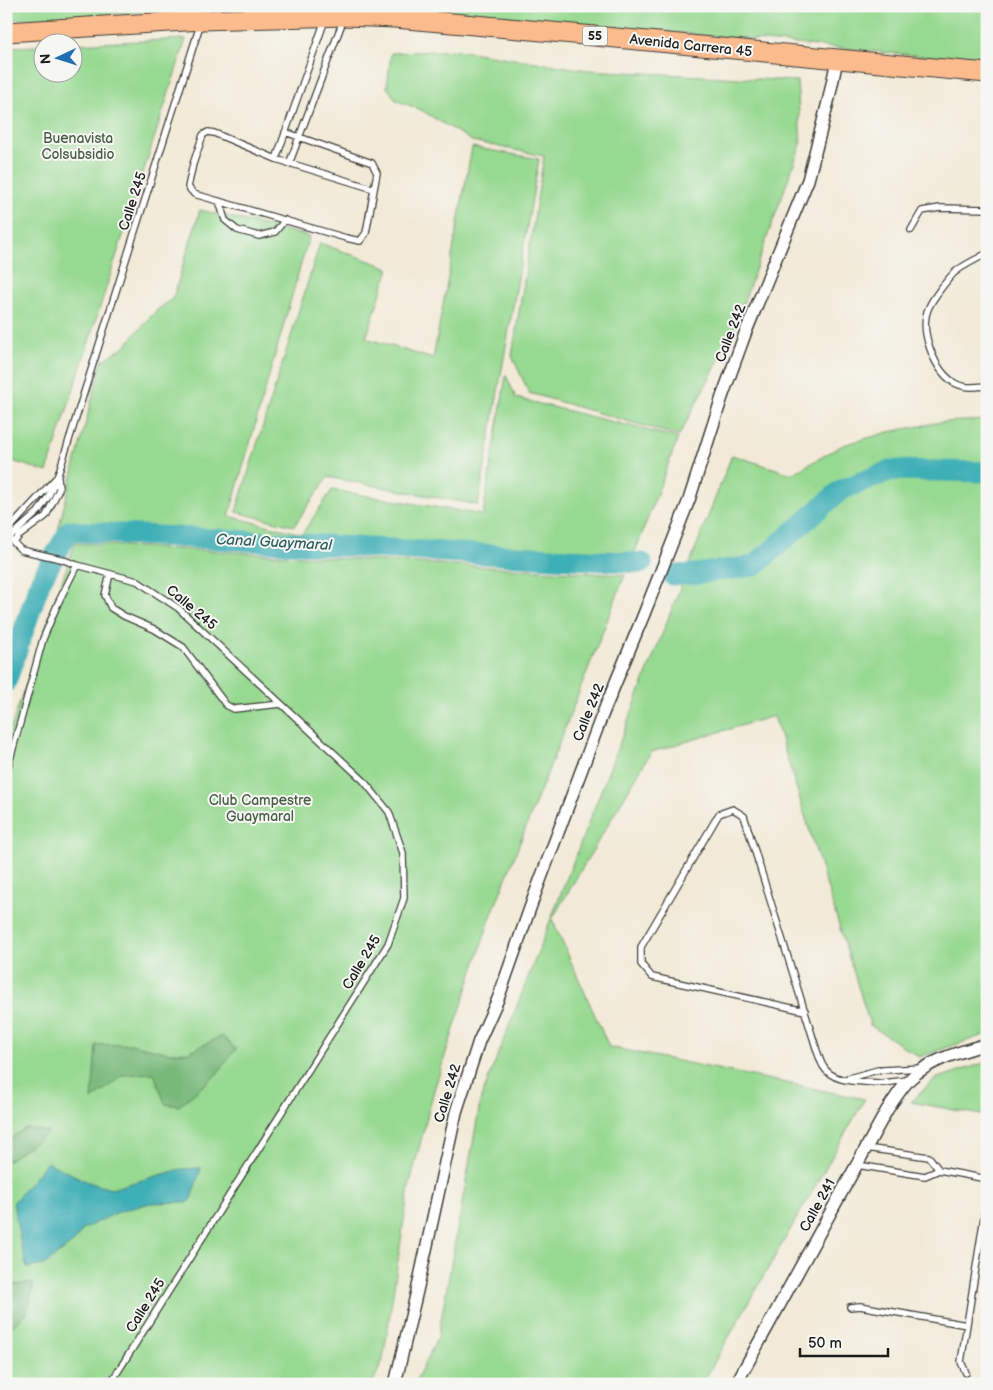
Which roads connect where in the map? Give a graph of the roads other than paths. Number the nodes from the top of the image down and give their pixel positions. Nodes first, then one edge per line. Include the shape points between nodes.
1 (326, 16) junction
2 (345, 16) junction
3 (202, 20) junction
4 (6, 32) edge
5 (837, 60) junction
6 (987, 73) edge
7 (285, 132) junction
8 (300, 137) junction
9 (276, 159) junction
10 (289, 164) junction
11 (374, 189) junction
12 (219, 201) junction
13 (987, 209) edge
14 (285, 220) junction
15 (912, 230) dead end
16 (987, 253) edge
17 (987, 386) edge
18 (58, 475) junction
19 (11, 541) junction
20 (77, 566) junction
21 (110, 574) junction
22 (281, 704) junction
23 (6, 774) edge
24 (805, 1012) junction
25 (987, 1044) edge
26 (924, 1067) junction
27 (844, 1080) junction
28 (910, 1080) junction
29 (866, 1148) junction
30 (856, 1165) junction
31 (939, 1170) junction
32 (987, 1180) edge
33 (987, 1198) edge
34 (850, 1307) dead end
35 (967, 1325) junction
36 (966, 1373) dead end
37 (110, 1384) edge
38 (396, 1384) edge
39 (736, 1384) edge

1 - 2 highway, Avenida Carrera 45 / 55
1 - 3 highway, Avenida Carrera 45 / 55
1 - 7 lane
2 - 5 highway, Avenida Carrera 45 / 55 via 502,27
2 - 8 lane
3 - 4 highway, Avenida Carrera 45 / 55
3 - 18 lane, Calle 245
5 - 6 highway, Avenida Carrera 45 / 55
5 - 38 street, Calle 242 via 808,180 745,334 689,500 601,718 498,999 479,1041 456,1112
7 - 8 lane
7 - 9 lane
8 - 10 lane
8 - 11 lane via 372,163 378,173
9 - 10 lane
9 - 12 lane via 214,133 203,135 188,188 194,194
10 - 11 lane
11 - 14 lane via 366,233 360,241
12 - 14 lane
12 - 14 lane via 225,220 236,230 259,236 275,232
13 - 15 lane via 940,208 922,212
16 - 17 lane via 954,273 925,318 929,345 944,374 962,386
18 - 19 lane, Calle 245 via 38,512
18 - 19 lane, Calle 245 via 10,528
19 - 20 lane, Calle 245 via 21,550 62,559
20 - 21 lane, Calle 245
20 - 23 lane via 42,639
21 - 22 lane, Calle 245 via 137,580 178,608
21 - 22 lane via 105,595 111,608 183,647 226,705 234,709
22 - 37 lane, Calle 245 via 363,780 388,812 403,853 404,898 388,944
24 - 24 lane via 744,816 733,809 719,814 641,947 642,964 652,977
24 - 27 lane via 824,1067 833,1076
25 - 26 street, Calle 241
26 - 27 lane via 880,1070
26 - 28 street, Calle 241
27 - 28 lane via 881,1083
28 - 29 street, Calle 241 via 887,1110
29 - 30 street, Calle 241
29 - 31 lane via 929,1157
30 - 31 lane via 924,1176
30 - 39 street, Calle 241
31 - 32 lane
33 - 35 lane
34 - 35 lane via 860,1306
35 - 36 lane via 961,1362

